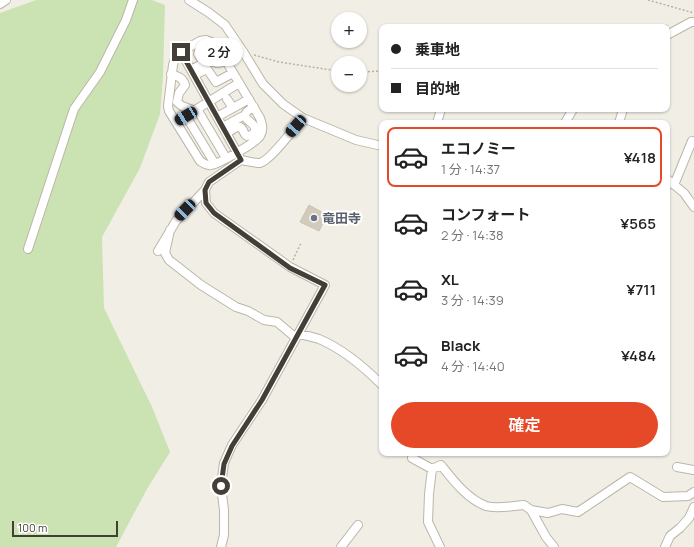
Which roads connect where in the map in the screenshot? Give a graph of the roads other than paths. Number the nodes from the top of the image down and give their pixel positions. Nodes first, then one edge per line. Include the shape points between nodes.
1 (6, 0) edge
2 (133, 0) edge
3 (189, 0) edge
4 (0, 4) edge
5 (694, 22) edge
6 (670, 33) edge
7 (181, 52) junction
8 (226, 60) junction
9 (192, 73) junction
10 (233, 73) junction
11 (171, 74) junction
12 (240, 83) junction
13 (228, 99) dead end
14 (249, 99) junction
15 (209, 102) junction
16 (233, 108) junction
17 (254, 108) junction
18 (196, 110) junction
19 (186, 116) junction
20 (217, 117) junction
21 (241, 117) dead end
22 (303, 118) junction
23 (176, 122) junction
24 (225, 130) junction
25 (692, 141) dead end
26 (379, 145) edge
27 (237, 152) junction
28 (690, 157) edge
29 (226, 158) junction
30 (241, 160) junction
31 (215, 164) junction
32 (670, 182) edge
33 (205, 190) junction
34 (694, 208) edge
35 (170, 230) junction
36 (28, 249) dead end
37 (158, 251) dead end
38 (297, 336) junction
39 (379, 382) edge
40 (412, 456) edge
41 (677, 467) dead end
42 (432, 469) junction
43 (694, 470) edge
44 (694, 492) edge
45 (694, 507) edge
46 (531, 510) junction
47 (692, 519) edge
48 (358, 525) dead end
49 (221, 547) edge
50 (341, 547) edge
51 (440, 547) edge
52 (554, 547) edge
53 (665, 547) edge

1 - 4 street
2 - 36 street via 100,72 74,109
3 - 22 street via 225,25 263,84
5 - 6 street
7 - 8 street via 206,40 216,44
7 - 9 street
7 - 11 street via 176,56
8 - 9 street via 215,63 211,60 212,53 205,48 198,54 204,63
8 - 10 street
9 - 10 street via 208,68 216,82
9 - 15 street
10 - 12 street
11 - 18 street via 181,78 185,85 179,93 177,102
11 - 23 street via 168,106
12 - 14 street
12 - 15 street
13 - 16 street
14 - 16 street
14 - 17 street
15 - 18 street
15 - 20 street
16 - 20 street
17 - 24 street via 248,110 245,117 255,126 251,135 244,134 241,127
17 - 27 street via 263,129 259,138
18 - 19 street
18 - 29 street
19 - 23 street
19 - 31 street
20 - 24 street
21 - 24 street
22 - 26 street via 356,140
22 - 30 street via 268,159 260,163
23 - 31 street via 200,161 209,165
24 - 27 street
25 - 28 street
27 - 29 street
27 - 30 street
28 - 32 street
29 - 31 street
30 - 33 street via 209,182
32 - 34 street via 684,193
33 - 35 street via 176,220
33 - 38 street via 206,203 214,213 290,268 325,285
35 - 37 street
35 - 38 street via 165,253 169,260 201,285 236,306 264,320 277,322
38 - 39 street via 319,339 336,348
38 - 49 street via 224,464 221,486 224,535
40 - 42 street
41 - 43 street
42 - 46 street via 440,465 459,486 487,506 524,505
42 - 51 street via 428,522
44 - 46 street via 688,496 663,496 630,478 578,512 562,509 548,513
45 - 47 street
46 - 52 street
47 - 53 street via 670,536
48 - 50 street

